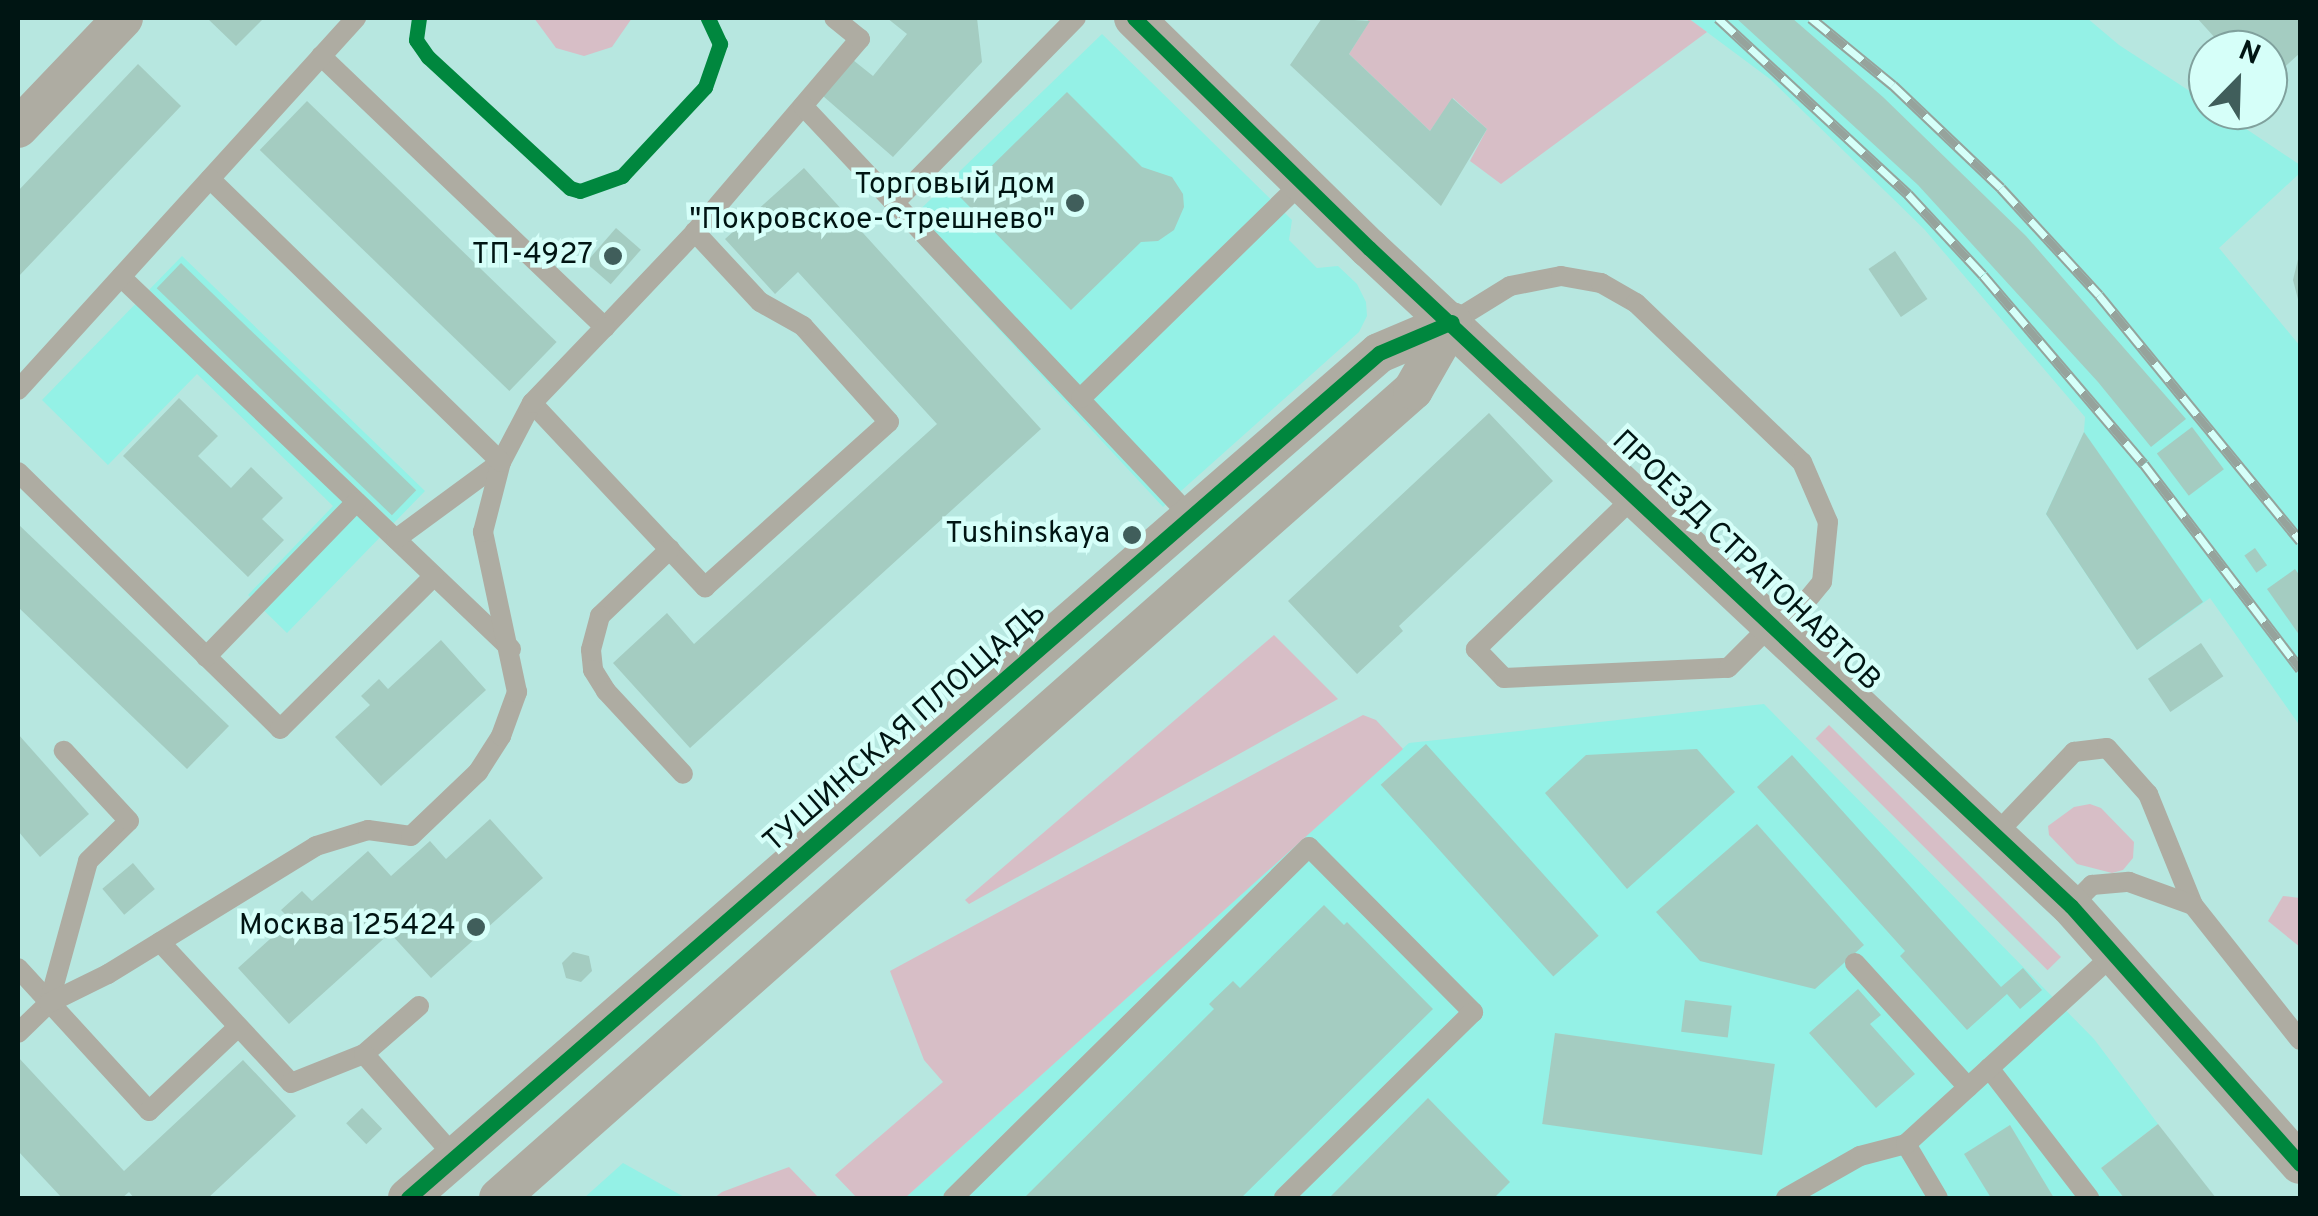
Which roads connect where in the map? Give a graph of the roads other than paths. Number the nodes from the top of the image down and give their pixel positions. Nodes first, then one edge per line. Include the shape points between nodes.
1 (123, 18) edge
2 (356, 18) edge
3 (834, 18) edge
4 (1134, 18) edge
5 (1071, 19) edge
6 (321, 56) junction
7 (803, 106) junction
8 (18, 128) edge
9 (210, 179) junction
10 (1302, 182) junction
11 (895, 202) junction
12 (695, 232) junction
13 (121, 277) junction
14 (1452, 322) junction
15 (604, 327) junction
16 (18, 390) edge
17 (1081, 398) junction
18 (532, 402) junction
19 (501, 462) junction
20 (18, 472) edge
21 (1635, 496) junction
22 (356, 502) junction
23 (1191, 517) junction
24 (396, 540) junction
25 (670, 549) junction
26 (434, 576) junction
27 (1775, 629) junction
28 (511, 650) junction
29 (206, 657) junction
30 (64, 751) dead end
31 (683, 774) dead end
32 (1995, 835) junction
33 (2194, 905) junction
34 (2071, 906) junction
35 (160, 942) junction
36 (2115, 953) junction
37 (1854, 963) dead end
38 (18, 968) edge
39 (50, 1003) junction
40 (418, 1006) dead end
41 (238, 1027) junction
42 (18, 1033) edge
43 (2300, 1040) edge
44 (364, 1054) junction
45 (1989, 1068) junction
46 (1968, 1087) junction
47 (1906, 1144) junction
48 (456, 1157) junction
49 (2300, 1164) edge
50 (408, 1198) edge
51 (499, 1198) edge
52 (953, 1198) edge
53 (1284, 1198) edge
54 (1786, 1198) edge
55 (1938, 1198) edge
56 (2089, 1198) edge

1 - 8 street
2 - 6 lane
3 - 7 lane via 860,39
4 - 10 street, ПРОЕЗД СТРАТОНАВТОВ
5 - 11 lane
6 - 9 lane
6 - 15 lane
7 - 11 lane
7 - 12 lane
9 - 13 lane
9 - 19 lane
10 - 14 street, ПРОЕЗД СТРАТОНАВТОВ
10 - 17 lane
11 - 17 lane
12 - 15 lane
12 - 25 lane via 760,302 803,326 889,422 706,588
13 - 16 lane
13 - 22 lane
14 - 21 street, ПРОЕЗД СТРАТОНАВТОВ
14 - 23 street, ТУШИНСКАЯ ПЛОЩАДЬ via 1378,353
14 - 27 lane via 1510,286 1561,276 1600,283 1650,316 1802,462 1828,522 1822,582
14 - 51 street via 1413,390
15 - 18 lane
17 - 23 lane
18 - 19 lane
18 - 25 lane
19 - 24 lane
19 - 28 lane via 483,532
20 - 29 lane
21 - 27 street, ПРОЕЗД СТРАТОНАВТОВ
21 - 27 lane via 1476,649 1504,678 1728,668
22 - 24 lane
22 - 29 lane
23 - 48 street, ТУШИНСКАЯ ПЛОЩАДЬ
24 - 26 lane
25 - 31 lane via 600,616 590,650 606,691
26 - 28 lane
26 - 29 lane via 280,729
27 - 32 street, ПРОЕЗД СТРАТОНАВТОВ
28 - 35 lane via 516,692 502,736 478,772 411,836 368,830 316,846
30 - 39 lane via 129,821 88,861
32 - 33 lane via 2074,752 2107,748 2148,794
32 - 34 street, ПРОЕЗД СТРАТОНАВТОВ
33 - 34 lane via 2129,882 2092,885
33 - 43 lane
34 - 36 street, ПРОЕЗД СТРАТОНАВТОВ
35 - 39 lane
35 - 41 lane
36 - 45 lane
36 - 49 street, ПРОЕЗД СТРАТОНАВТОВ
37 - 46 lane
38 - 39 lane
39 - 41 lane via 149,1110
39 - 42 lane
40 - 44 lane
41 - 44 lane via 291,1083
44 - 48 lane
45 - 46 lane
45 - 56 lane
46 - 47 lane
47 - 54 lane via 1860,1156
47 - 55 lane
48 - 50 street, ТУШИНСКАЯ ПЛОЩАДЬ
52 - 53 lane via 1308,847 1472,1012

